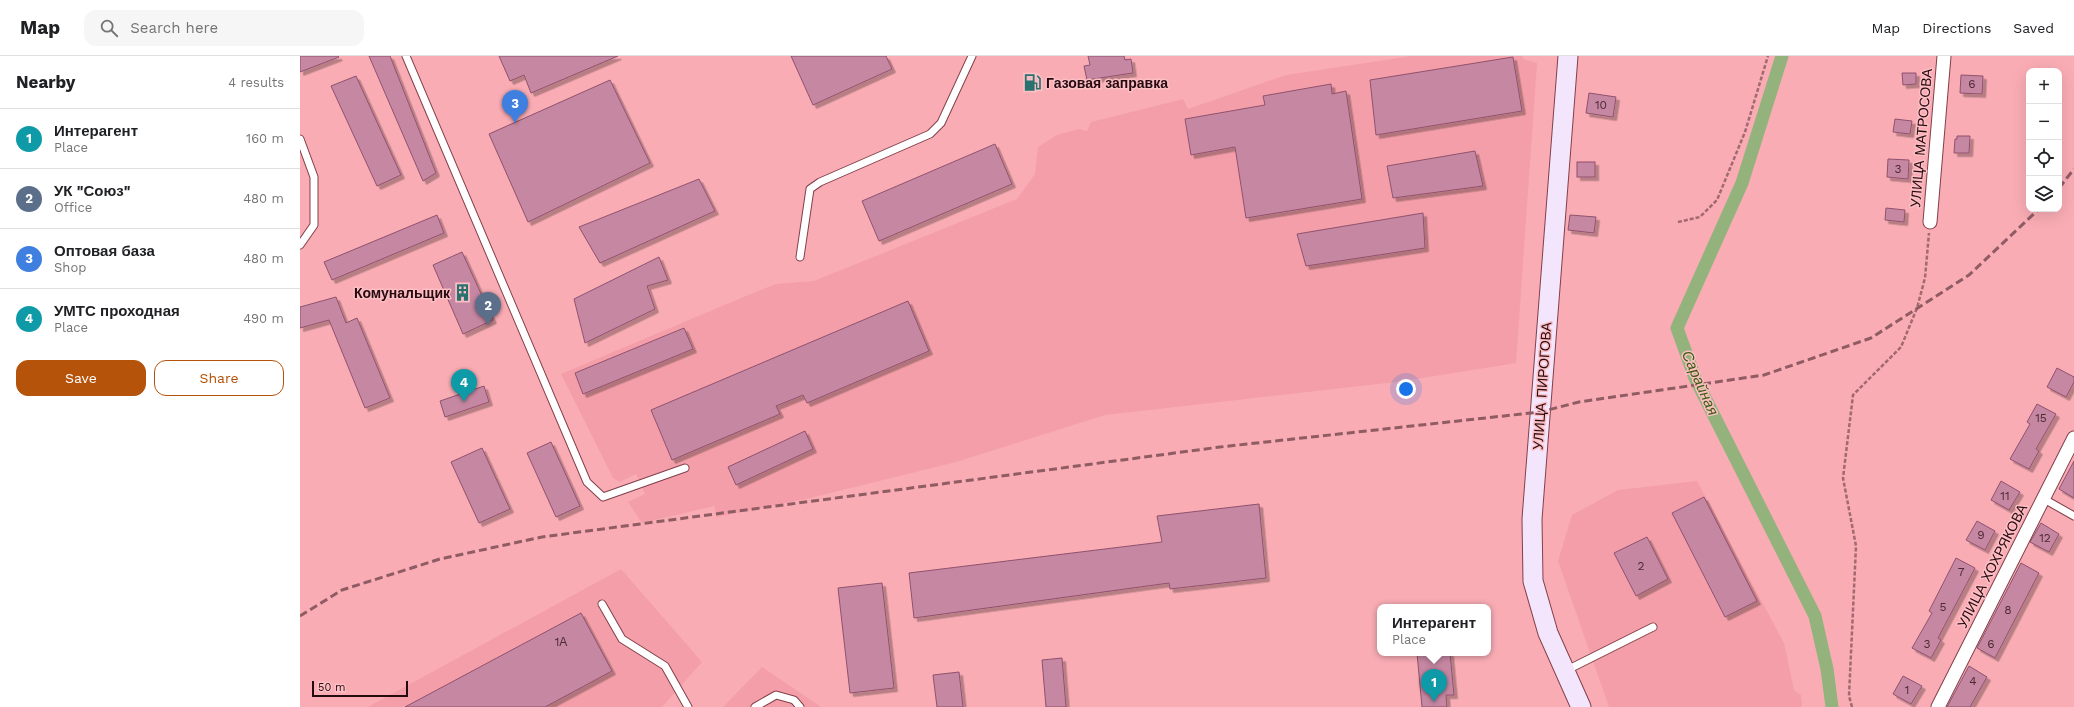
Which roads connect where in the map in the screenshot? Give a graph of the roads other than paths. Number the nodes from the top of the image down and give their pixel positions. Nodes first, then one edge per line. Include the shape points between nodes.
1 (406, 56) edge
2 (972, 56) edge
3 (1568, 56) edge
4 (1944, 56) edge
5 (300, 139) edge
6 (1930, 222) road end
7 (300, 245) edge
8 (800, 257) dead end
9 (2074, 438) edge
10 (685, 468) dead end
11 (2044, 499) junction
12 (2074, 516) edge
13 (602, 604) dead end
14 (1654, 627) dead end
15 (1565, 671) junction
16 (688, 707) edge
17 (755, 707) edge
18 (800, 707) edge
19 (1581, 707) edge
20 (1938, 707) edge

1 - 10 lane via 587,482 604,497
2 - 8 lane via 942,123 930,134 820,182 810,189
3 - 15 main road, УЛИЦА ПИРОГОВА via 1532,519 1533,581 1548,632
4 - 6 street, УЛИЦА МАТРОСОВА
5 - 7 lane via 314,177 314,225
9 - 11 street, УЛИЦА ХОХРЯКОВА
11 - 12 lane
11 - 20 street, УЛИЦА ХОХРЯКОВА
13 - 16 lane via 622,639 665,666
14 - 15 lane
15 - 19 main road, УЛИЦА ПИРОГОВА
17 - 18 lane via 776,694 794,700

